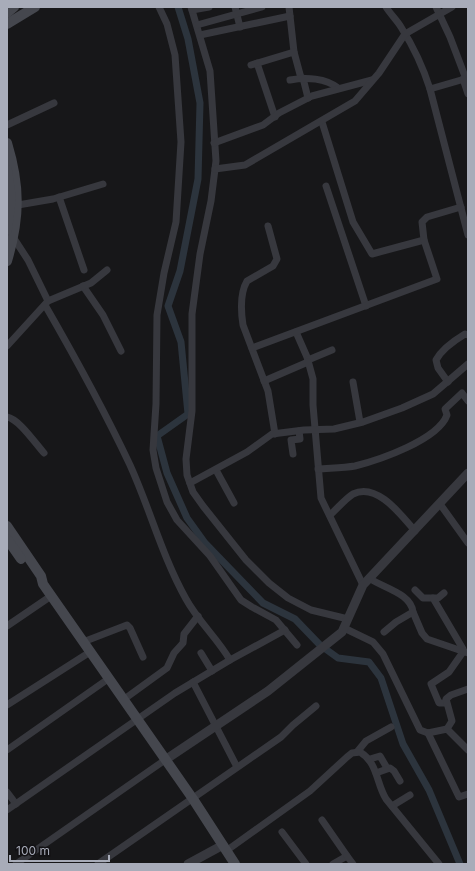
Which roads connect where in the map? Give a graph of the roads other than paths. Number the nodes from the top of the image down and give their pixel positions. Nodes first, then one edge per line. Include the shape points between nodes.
1 (14, 7) edge
2 (35, 7) edge
3 (159, 7) edge
4 (209, 7) edge
5 (262, 7) edge
6 (289, 7) edge
7 (386, 7) edge
8 (436, 7) edge
9 (452, 7) edge
10 (192, 8) edge
11 (236, 11) edge
12 (7, 13) edge
13 (440, 14) junction
14 (290, 16) junction
15 (7, 24) edge
16 (197, 25) junction
17 (240, 26) junction
18 (405, 34) junction
19 (200, 36) junction
20 (294, 52) junction
21 (302, 78) junction
22 (466, 79) edge
23 (290, 80) dead end
24 (372, 80) junction
25 (338, 88) junction
26 (430, 89) junction
27 (468, 94) edge
28 (308, 98) junction
29 (54, 103) dead end
30 (275, 117) junction
31 (322, 122) junction
32 (7, 125) edge
33 (7, 143) edge
34 (214, 143) junction
35 (215, 169) junction
36 (7, 170) edge
37 (103, 184) dead end
38 (326, 186) dead end
39 (59, 197) junction
40 (18, 205) junction
41 (461, 207) junction
42 (268, 226) dead end
43 (10, 234) edge
44 (468, 235) edge
45 (424, 240) junction
46 (7, 261) edge
47 (84, 270) dead end
48 (107, 270) dead end
49 (83, 286) junction
50 (46, 303) junction
51 (366, 306) junction
52 (296, 332) junction
53 (468, 335) edge
54 (7, 346) edge
55 (252, 348) junction
56 (332, 350) dead end
57 (121, 351) dead end
58 (308, 361) junction
59 (468, 364) edge
60 (264, 381) junction
61 (353, 382) dead end
62 (448, 382) junction
63 (468, 401) edge
64 (7, 417) edge
65 (360, 422) junction
66 (315, 429) junction
67 (299, 431) junction
68 (275, 434) junction
69 (44, 453) dead end
70 (293, 454) dead end
71 (318, 469) junction
72 (216, 470) junction
73 (468, 473) edge
74 (190, 483) junction
75 (234, 503) dead end
76 (440, 504) junction
77 (330, 515) junction
78 (7, 526) edge
79 (414, 531) junction
80 (7, 539) edge
81 (468, 543) edge
82 (366, 581) junction
83 (43, 584) junction
84 (415, 590) dead end
85 (444, 593) dead end
86 (51, 596) junction
87 (433, 598) junction
88 (413, 612) junction
89 (198, 616) junction
90 (348, 619) junction
91 (7, 626) edge
92 (285, 630) junction
93 (343, 630) junction
94 (384, 632) dead end
95 (83, 642) junction
96 (297, 645) dead end
97 (90, 652) junction
98 (201, 653) dead end
99 (466, 653) edge
100 (143, 657) dead end
101 (230, 660) junction
102 (212, 671) junction
103 (108, 679) junction
104 (193, 682) junction
105 (468, 689) edge
106 (123, 700) junction
107 (446, 703) junction
108 (7, 705) edge
109 (316, 706) dead end
110 (136, 719) junction
111 (216, 726) junction
112 (391, 726) dead end
113 (448, 729) junction
114 (428, 733) junction
115 (7, 750) edge
116 (468, 750) edge
117 (357, 752) junction
118 (165, 760) junction
119 (370, 760) junction
120 (237, 767) junction
121 (387, 768) junction
122 (376, 773) junction
123 (400, 781) dead end
124 (7, 792) edge
125 (468, 794) edge
126 (410, 795) dead end
127 (193, 799) junction
128 (16, 804) junction
129 (392, 806) junction
130 (7, 810) edge
131 (322, 820) dead end
132 (282, 832) dead end
133 (224, 848) junction
134 (347, 856) junction
135 (16, 864) edge
136 (98, 864) edge
137 (188, 864) edge
138 (235, 864) edge
139 (306, 864) edge
140 (333, 864) edge
141 (353, 864) edge
142 (439, 864) edge

1 - 12 main road
2 - 15 main road
3 - 92 street via 167,24 175,55 181,142 176,222 157,315 153,450 156,468 177,520 210,556 242,600 276,620
4 - 10 street
5 - 11 street
6 - 14 street
7 - 18 street
8 - 13 street
9 - 13 street
10 - 16 street
11 - 16 street
11 - 17 street
13 - 18 street
13 - 22 street
14 - 17 street
14 - 20 street
16 - 19 street
17 - 19 street
18 - 24 street
18 - 26 street via 423,67
19 - 34 street via 212,85
20 - 21 street
20 - 30 street via 254,64
21 - 23 street
21 - 25 street via 332,82
21 - 28 street
22 - 26 street
22 - 27 street
24 - 25 street
24 - 31 street via 355,101
25 - 28 street
26 - 41 street
28 - 30 street
29 - 32 street
30 - 34 street via 264,125
31 - 35 street via 245,165
31 - 45 street via 353,222 372,254
33 - 40 main road via 14,168
34 - 35 street
35 - 74 street via 212,201 200,254 192,314 192,411 186,458
36 - 43 main road via 11,198
37 - 39 street
38 - 51 street
39 - 40 street
39 - 47 street
40 - 43 main road
41 - 44 street
41 - 45 street via 424,219 421,227
42 - 55 street via 277,259 272,266 247,281 242,296 241,315
43 - 46 main road
43 - 50 street via 28,260
45 - 51 street via 437,279
48 - 49 street
49 - 50 street
49 - 57 street
50 - 54 street
50 - 89 street via 130,466 173,574 186,600
51 - 52 street
52 - 55 street
52 - 58 street
53 - 62 street via 460,337 439,354 436,360 438,368
55 - 60 street
56 - 58 street
58 - 60 street
58 - 66 street via 313,379
59 - 62 street
60 - 68 street
61 - 65 street
62 - 65 street via 432,394 402,408
63 - 71 street via 462,393 445,409 445,421 428,436 413,444 354,466
64 - 69 street via 17,422
65 - 66 street via 334,429
66 - 67 street
66 - 71 street
67 - 68 street
67 - 70 street via 300,439 291,440
68 - 72 street
71 - 77 street via 321,498
72 - 74 street
72 - 75 street
73 - 76 street
74 - 90 street via 203,506 246,560 269,583 288,598 311,610
76 - 79 street
76 - 81 street
77 - 79 street via 351,495 367,492 389,504
77 - 82 street
78 - 83 main road via 41,576
79 - 82 street
80 - 83 main road via 35,579
82 - 88 street via 405,596
82 - 90 street
83 - 86 main road
84 - 87 street via 422,598
85 - 87 street via 438,598
86 - 91 street
86 - 95 main road
87 - 99 street
88 - 94 street
88 - 99 street via 424,637
89 - 101 street
89 - 106 street via 184,634 183,643 174,653 167,668
90 - 93 street
92 - 96 street
92 - 101 street
93 - 111 street via 268,691
93 - 114 street via 373,642 383,654 417,726
95 - 97 main road
95 - 100 street via 127,625
97 - 103 main road
97 - 108 street
98 - 102 street
99 - 107 street via 449,672 431,684 439,703
101 - 102 street
102 - 104 street
103 - 106 main road
103 - 115 street
104 - 110 street
104 - 111 street
105 - 107 street via 451,695 446,699
106 - 110 main road
107 - 113 street via 452,721
109 - 120 street via 281,737
110 - 118 main road
110 - 128 street
111 - 118 street
111 - 120 street
112 - 117 street via 366,741
113 - 114 street
113 - 116 street
114 - 125 street via 459,797
117 - 119 street
117 - 133 street via 347,757 310,791
118 - 127 main road
118 - 135 street
119 - 121 street via 380,756
119 - 122 street
120 - 127 street
121 - 122 street
121 - 123 street via 394,771
122 - 129 street via 383,794
124 - 128 street
126 - 129 street
127 - 133 main road
127 - 136 street
128 - 130 street
129 - 142 street
131 - 134 street
132 - 139 street
133 - 137 street
133 - 138 main road
134 - 140 street
134 - 141 street

